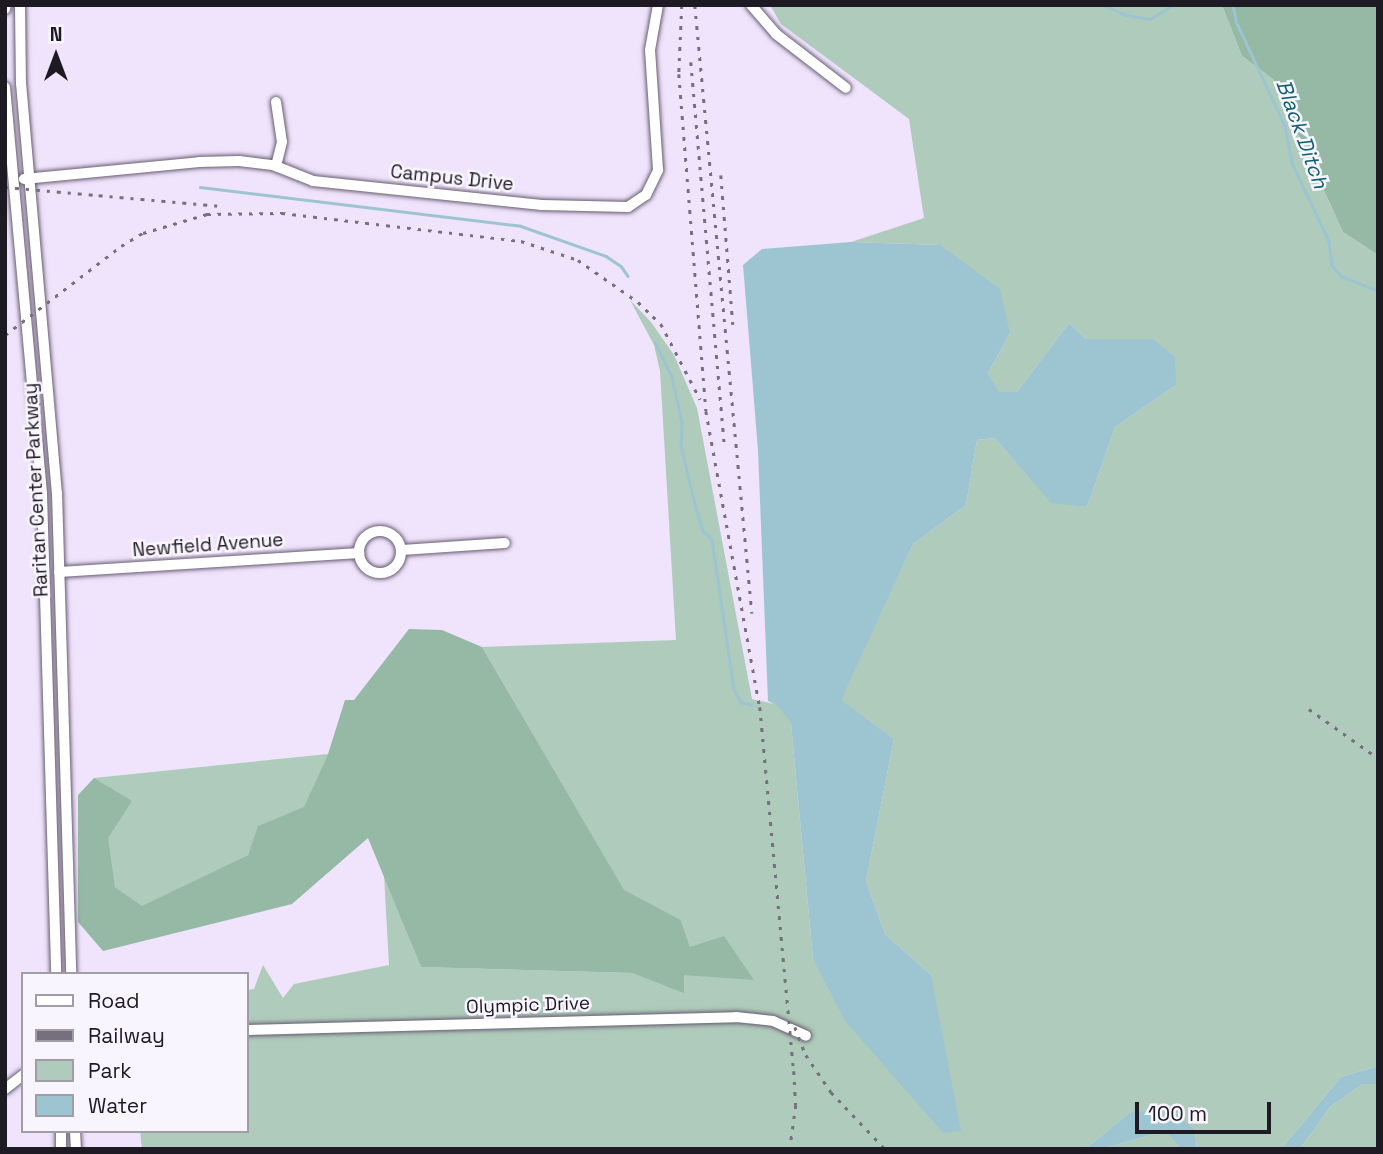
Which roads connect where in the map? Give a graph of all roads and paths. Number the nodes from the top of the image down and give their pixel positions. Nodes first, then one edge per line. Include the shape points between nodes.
1 (20, 5) edge
2 (658, 5) edge
3 (751, 5) edge
4 (5, 87) edge
5 (846, 88) dead end
6 (276, 102) dead end
7 (276, 166) junction
8 (30, 179) junction
9 (14, 180) junction
10 (505, 544) dead end
11 (402, 550) junction
12 (359, 553) junction
13 (59, 572) junction
14 (56, 972) edge
15 (71, 972) edge
16 (248, 1030) edge
17 (806, 1036) dead end
18 (21, 1077) edge
19 (5, 1089) edge

1 - 8 street, Raritan Center Parkway via 19,51
2 - 7 street, Campus Drive via 650,50 658,170 646,195 628,207 542,205 313,181
3 - 5 street via 780,38
4 - 9 street, Raritan Center Parkway
6 - 7 street via 282,138
7 - 8 street, Campus Drive via 221,160
8 - 9 street, Campus Drive
8 - 13 street, Raritan Center Parkway via 55,460
9 - 14 street, Raritan Center Parkway via 42,494
10 - 11 street
11 - 12 street via 395,536 379,531 364,538
11 - 12 street via 397,566 383,573 366,568
12 - 13 street, Newfield Avenue
13 - 15 street, Raritan Center Parkway
16 - 17 street, Olympic Drive via 736,1017 773,1021
18 - 19 street

